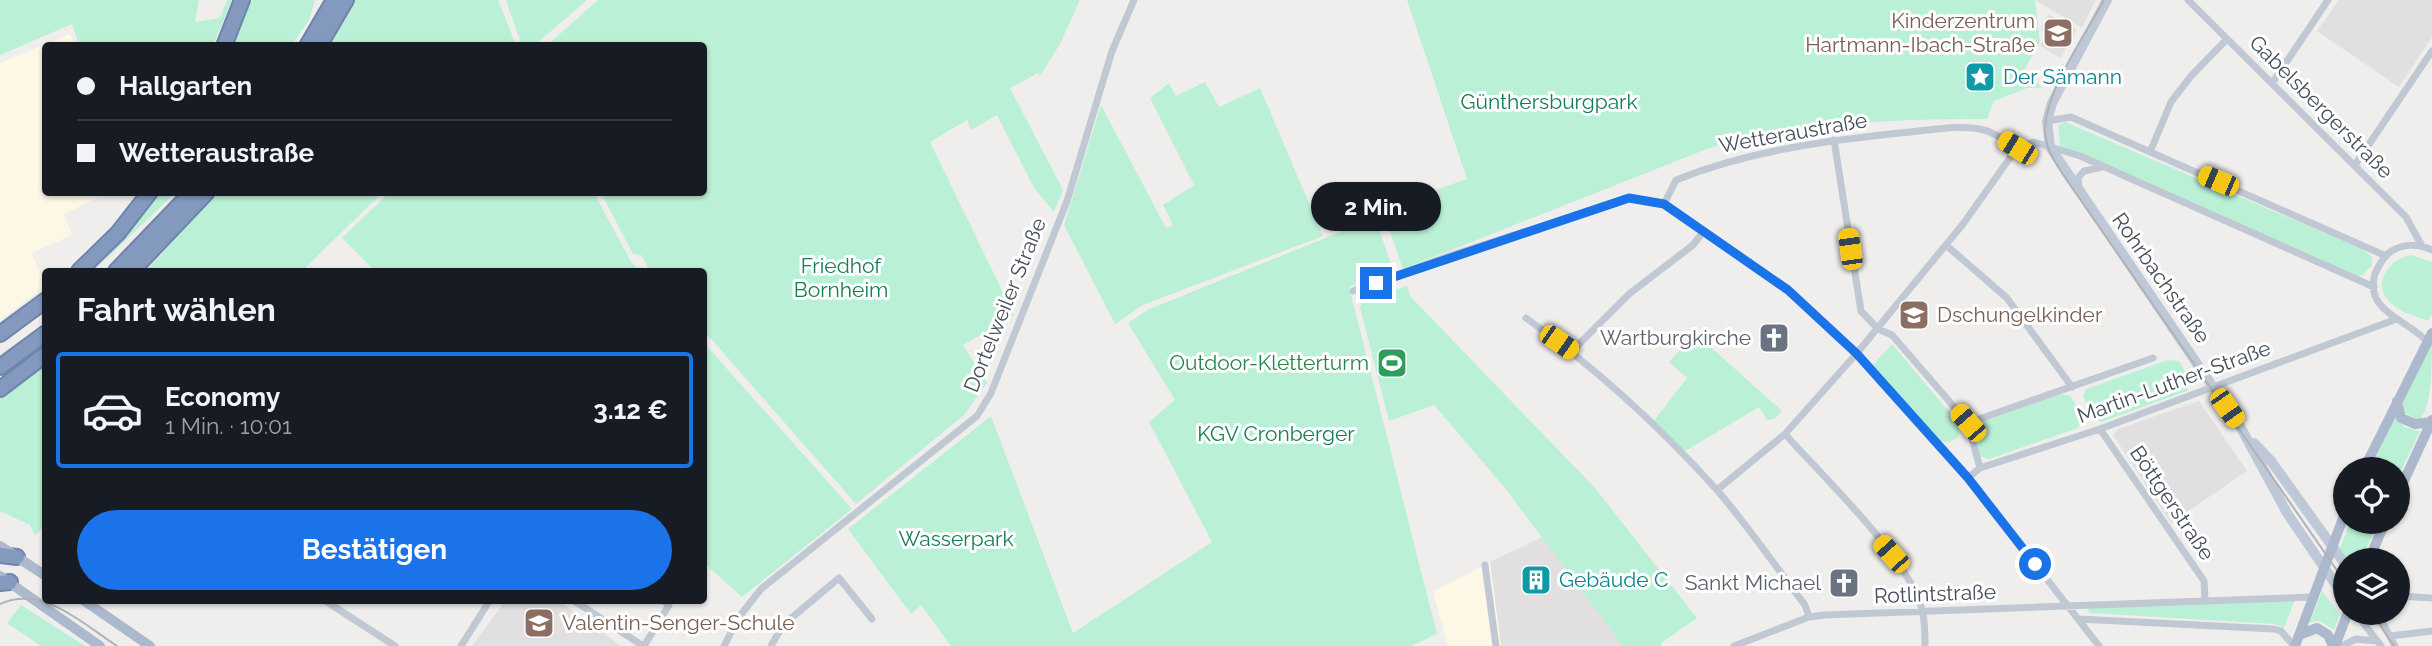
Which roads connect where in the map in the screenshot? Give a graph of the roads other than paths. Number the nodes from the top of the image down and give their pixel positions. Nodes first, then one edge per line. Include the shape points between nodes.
1 (242, 0) edge
2 (334, 0) edge
3 (346, 0) edge
4 (1135, 0) edge
5 (2107, 0) edge
6 (2188, 0) edge
7 (2328, 0) edge
8 (2227, 38) junction
9 (226, 42) edge
10 (309, 42) edge
11 (321, 42) edge
12 (2432, 51) edge
13 (2273, 82) junction
14 (2047, 121) junction
15 (1834, 139) junction
16 (2050, 147) junction
17 (2017, 148) junction
18 (2150, 152) junction
19 (2355, 165) junction
20 (2103, 167) junction
21 (2079, 193) junction
22 (147, 196) edge
23 (188, 196) edge
24 (203, 196) edge
25 (1664, 204) junction
26 (1703, 232) junction
27 (1946, 245) junction
28 (2422, 246) junction
29 (2432, 250) edge
30 (2386, 256) junction
31 (82, 268) edge
32 (119, 268) edge
33 (135, 268) edge
34 (2374, 287) junction
35 (1353, 291) dead end
36 (42, 303) edge
37 (1526, 318) dead end
38 (2394, 320) junction
39 (1878, 328) junction
40 (0, 334) edge
41 (42, 336) edge
42 (2429, 337) edge
43 (1572, 351) junction
44 (1857, 354) junction
45 (42, 357) edge
46 (2152, 358) dead end
47 (0, 367) edge
48 (2211, 386) junction
49 (2072, 387) junction
50 (0, 389) edge
51 (2398, 398) junction
52 (2431, 421) edge
53 (1968, 423) junction
54 (2100, 429) junction
55 (2242, 430) junction
56 (1785, 434) junction
57 (2370, 457) edge
58 (2410, 467) edge
59 (1980, 468) junction
60 (1968, 478) junction
61 (1717, 490) junction
62 (2337, 534) edge
63 (2333, 545) junction
64 (0, 546) edge
65 (2335, 548) edge
66 (0, 555) edge
67 (17, 557) junction
68 (1485, 565) dead end
69 (2324, 568) junction
70 (42, 573) edge
71 (3, 580) edge
72 (2333, 581) edge
73 (2312, 597) junction
74 (2410, 597) edge
75 (2432, 598) edge
76 (2205, 600) junction
77 (89, 604) edge
78 (330, 604) edge
79 (487, 604) edge
80 (579, 604) edge
81 (668, 604) edge
82 (2067, 605) junction
83 (1923, 613) junction
84 (1809, 617) junction
85 (872, 619) dead end
86 (2079, 619) junction
87 (2343, 625) edge
88 (2365, 625) edge
89 (2385, 626) edge
90 (2432, 631) edge
91 (2390, 636) junction
92 (2296, 642) edge
93 (2379, 643) edge
94 (100, 646) edge
95 (150, 646) edge
96 (395, 646) edge
97 (461, 646) edge
98 (644, 646) edge
99 (724, 646) edge
100 (771, 646) edge
101 (1496, 646) edge
102 (1734, 646) edge
103 (1925, 646) edge
104 (2099, 646) edge
105 (2334, 646) edge
106 (2342, 646) edge
107 (2395, 646) edge

1 - 9 highway
2 - 10 highway
3 - 11 highway
4 - 99 street, Dortelweiler Straße via 1112,51 1068,201 977,416 761,589
5 - 14 street via 2056,93
6 - 8 street, Gabelsbergerstraße
7 - 13 street
8 - 13 street, Gabelsbergerstraße
8 - 18 street via 2172,102
12 - 19 street
13 - 19 street, Gabelsbergerstraße
14 - 16 street
14 - 18 street via 2071,117
15 - 17 street, Wetteraustraße via 1983,129
15 - 25 street, Wetteraustraße via 1708,167 1676,180
15 - 39 street via 1858,304
16 - 17 street via 2034,142
16 - 20 street
16 - 21 street, Rohrbachstraße
17 - 27 street
18 - 30 street
19 - 28 street, Gabelsbergerstraße via 2406,217
20 - 21 street via 2084,171 2078,178
20 - 34 street
21 - 48 street, Rohrbachstraße
22 - 31 highway
23 - 32 highway
24 - 33 highway
25 - 26 street
25 - 35 street via 1629,198
26 - 43 street via 1602,318
26 - 44 street via 1788,290
27 - 39 street
27 - 49 street via 2007,298
28 - 29 street
28 - 30 street via 2400,247
30 - 34 street via 2375,273
34 - 38 street
36 - 40 highway
37 - 43 street
38 - 42 street
38 - 48 street, Martin-Luther-Straße
39 - 44 street
39 - 53 street via 1892,335
41 - 47 highway
42 - 51 main road
43 - 61 street via 1643,414
44 - 56 street
44 - 60 street
45 - 50 highway
46 - 49 street, Martin-Luther-Straße
48 - 54 street, Martin-Luther-Straße
48 - 55 street, Rohrbachstraße
49 - 53 street, Martin-Luther-Straße
51 - 52 main road via 2401,418 2415,424
51 - 57 main road
52 - 58 main road
53 - 59 street
54 - 59 street, Martin-Luther-Straße
54 - 76 street, Böttgerstraße via 2204,581
55 - 63 street, Rohrbachstraße via 2271,461
55 - 69 street, Rohrbachstraße via 2287,513
56 - 61 street
56 - 83 street via 1891,554
59 - 60 street, Martin-Luther-Straße
60 - 82 street
61 - 84 street via 1805,605
62 - 63 main road
63 - 65 street, Rohrbachstraße
63 - 69 main road
64 - 67 main road
66 - 67 highway
67 - 70 main road
68 - 101 street
69 - 72 street, Rohrbachstraße
69 - 73 main road
71 - 94 main road
73 - 76 street, Rotlintstraße
73 - 92 main road
74 - 75 street
76 - 82 street, Rotlintstraße
77 - 95 main road
78 - 96 street
79 - 97 street
80 - 98 street
81 - 98 street
82 - 83 street, Rotlintstraße
82 - 86 street
83 - 84 street, Rotlintstraße
83 - 103 street
84 - 102 street, Rotlintstraße
85 - 100 street via 839,578 783,625
86 - 92 street via 2274,629
86 - 104 street
87 - 105 main road
88 - 93 street
89 - 91 street
90 - 91 street
91 - 107 street
92 - 105 main road via 2317,628 2329,635
93 - 106 street via 2356,639

